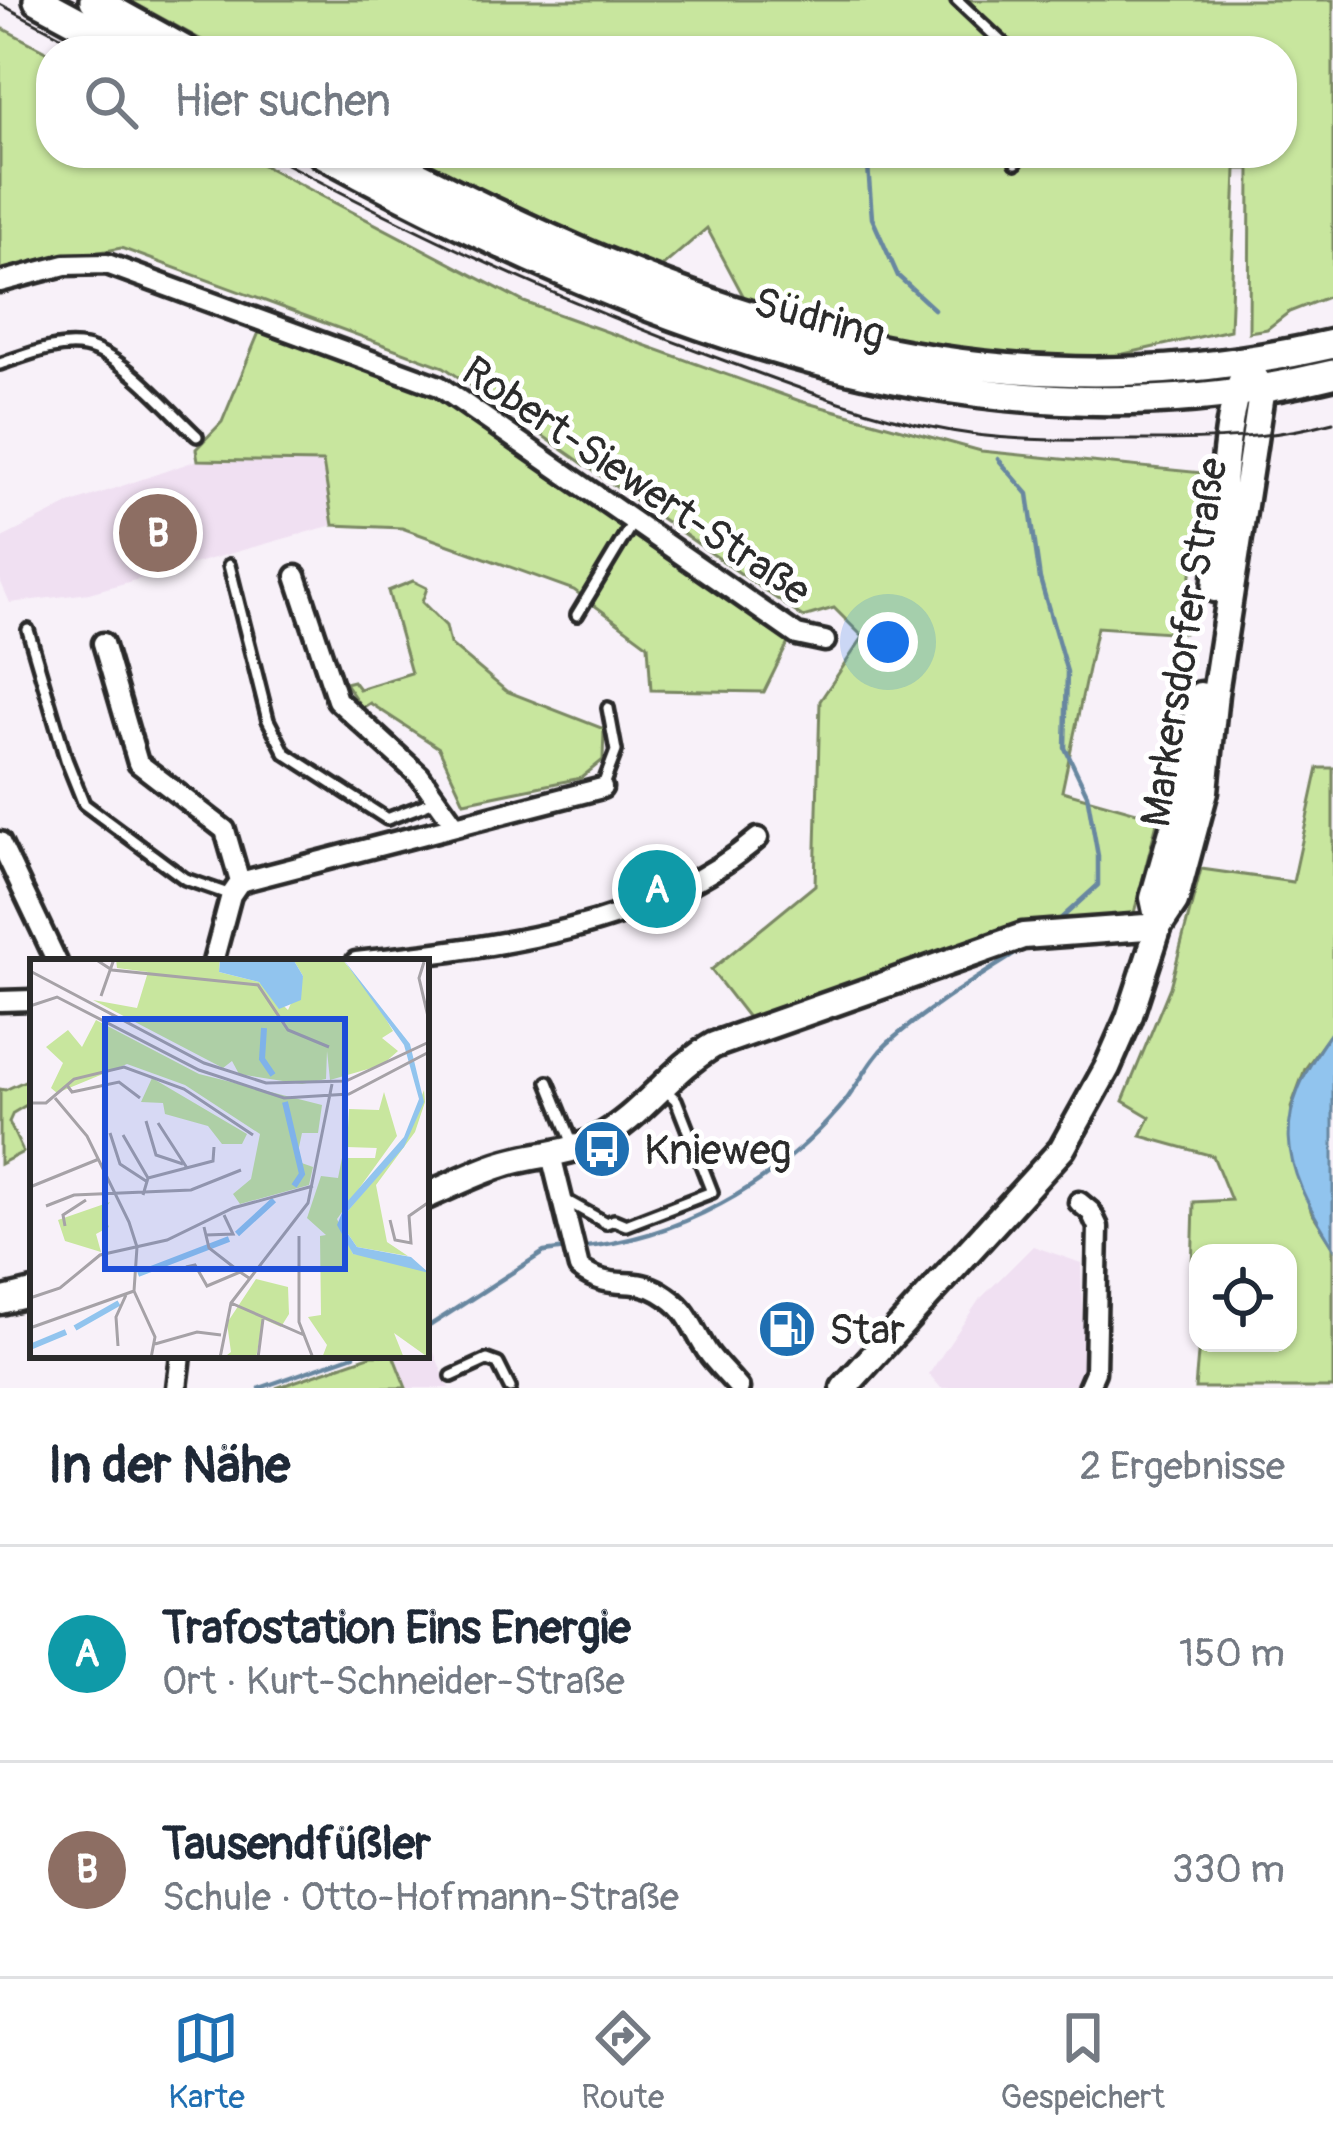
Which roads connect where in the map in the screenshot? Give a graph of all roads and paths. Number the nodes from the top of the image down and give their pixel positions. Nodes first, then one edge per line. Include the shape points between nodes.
1 (38, 0) edge
2 (94, 0) edge
3 (957, 0) edge
4 (105, 36) edge
5 (159, 36) edge
6 (995, 36) edge
7 (350, 168) edge
8 (404, 168) edge
9 (0, 282) edge
10 (1333, 344) edge
11 (0, 364) edge
12 (1249, 374) junction
13 (1333, 374) edge
14 (197, 436) dead end
15 (634, 520) junction
16 (229, 565) dead end
17 (296, 576) dead end
18 (577, 616) dead end
19 (28, 630) dead end
20 (825, 641) dead end
21 (103, 644) dead end
22 (608, 708) dead end
23 (602, 788) joint
24 (437, 800) junction
25 (455, 825) junction
26 (758, 838) dead end
27 (0, 842) edge
28 (236, 888) junction
29 (1159, 926) junction
30 (57, 959) edge
31 (214, 959) edge
32 (386, 959) edge
33 (30, 1000) edge
34 (0, 1001) edge
35 (548, 1082) dead end
36 (662, 1086) junction
37 (563, 1152) junction
38 (429, 1195) edge
39 (560, 1198) junction
40 (1079, 1202) dead end
41 (30, 1294) edge
42 (0, 1301) edge
43 (181, 1358) edge
44 (452, 1376) dead end
45 (177, 1388) edge
46 (511, 1388) edge
47 (739, 1388) edge
48 (844, 1388) edge
49 (1088, 1388) edge

1 - 4 main road
2 - 5 main road
3 - 6 lane
7 - 12 main road, Südring via 565,274 808,362 1055,400 1187,398
8 - 12 main road, Südring via 634,277 820,338 894,355 1058,372
9 - 15 street, Robert-Siewert-Straße via 107,264 354,353 439,386
10 - 12 main road, Südring
11 - 14 lane via 81,346 109,356
12 - 13 main road, Südring
12 - 29 main road, Markersdorfer Straße via 1186,782 1154,898
15 - 18 lane
15 - 20 street, Robert-Siewert-Straße via 797,635
16 - 24 lane via 268,720 285,753 387,819
17 - 24 street via 337,700
19 - 28 lane via 84,804 185,879
21 - 28 street via 139,763 224,830
22 - 23 lane via 616,751
23 - 25 street
24 - 25 street
25 - 28 street
26 - 32 street via 705,877 643,907 477,950
27 - 30 street
28 - 31 street
29 - 36 main road via 1023,936 714,1045
29 - 48 main road, Markersdorfer Straße via 1122,1035 1062,1148
33 - 34 street
35 - 37 lane
36 - 37 main road via 628,1119
36 - 39 lane via 676,1100 712,1192 626,1225
37 - 38 main road via 512,1161
37 - 39 street
39 - 47 street via 571,1247 591,1277 658,1290 691,1317
40 - 49 street via 1099,1227
41 - 42 main road
43 - 45 street
44 - 46 lane via 487,1360 499,1364

